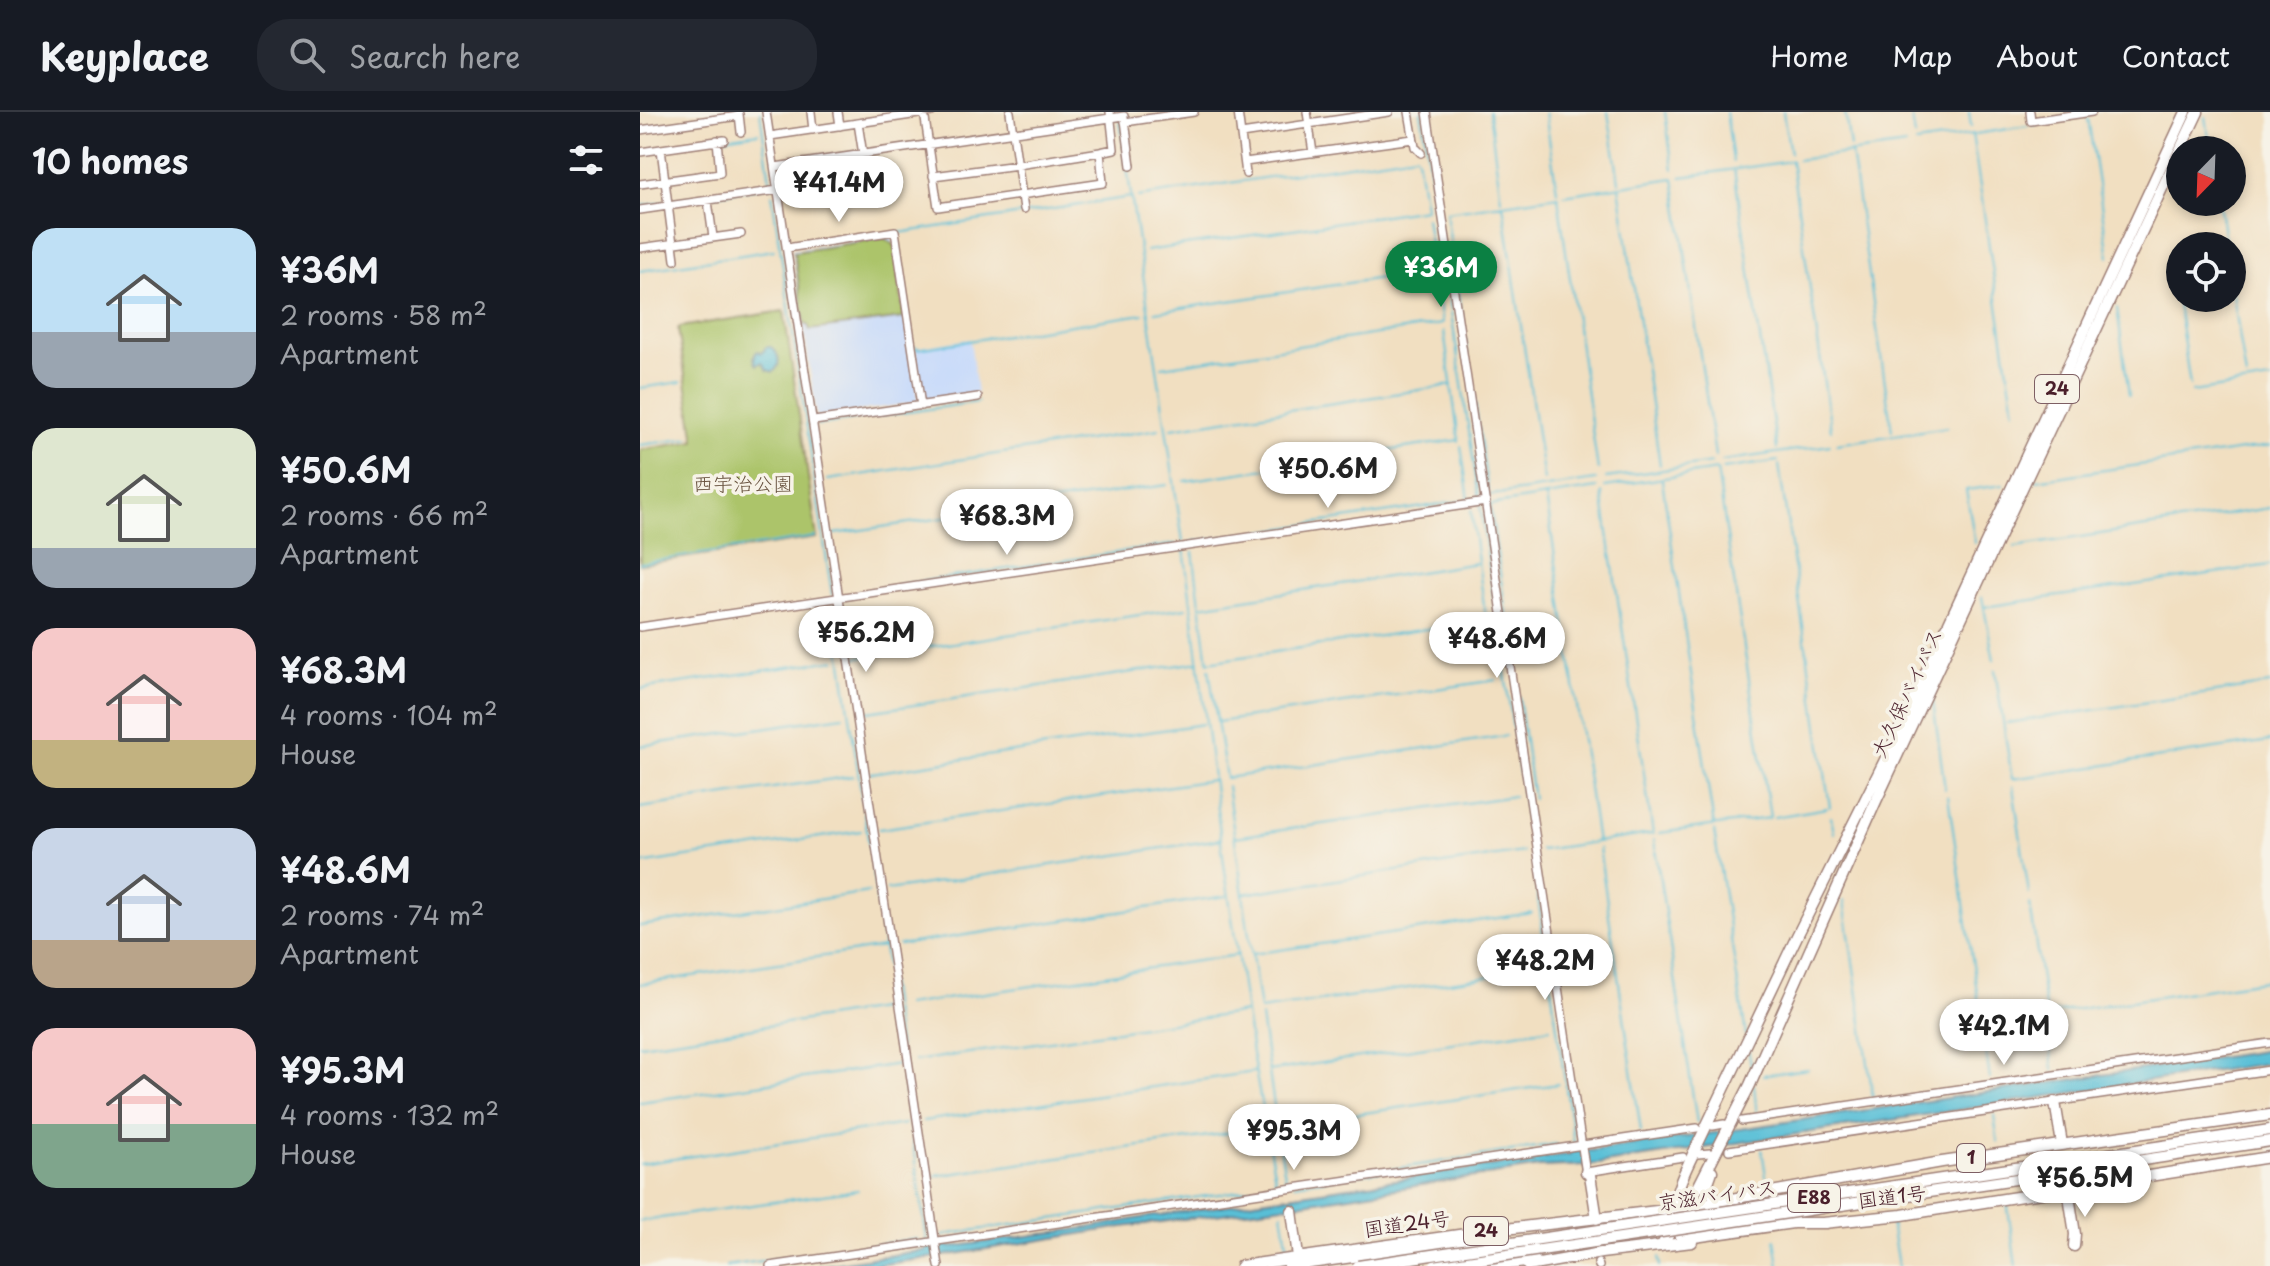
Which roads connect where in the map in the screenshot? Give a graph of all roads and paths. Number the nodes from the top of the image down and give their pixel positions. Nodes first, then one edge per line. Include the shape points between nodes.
1 (766, 112) edge
2 (811, 112) edge
3 (838, 112) edge
4 (866, 112) edge
5 (927, 112) edge
6 (1010, 112) edge
7 (1194, 112) edge
8 (1238, 112) edge
9 (1307, 112) edge
10 (1389, 112) edge
11 (1409, 112) edge
12 (1427, 112) edge
13 (2030, 112) edge
14 (2092, 112) edge
15 (2186, 112) edge
16 (2198, 112) edge
17 (739, 114) edge
18 (894, 115) edge
19 (1111, 115) edge
20 (1124, 117) edge
21 (867, 122) junction
22 (858, 123) junction
23 (1309, 124) junction
24 (840, 126) junction
25 (640, 130) edge
26 (813, 130) junction
27 (741, 132) dead end
28 (1013, 132) junction
29 (1241, 134) junction
30 (770, 136) junction
31 (2187, 136) edge
32 (1413, 139) junction
33 (929, 144) junction
34 (661, 149) junction
35 (640, 152) edge
36 (1100, 152) junction
37 (1313, 153) junction
38 (1421, 153) dead end
39 (862, 154) junction
40 (1245, 162) junction
41 (1018, 165) junction
42 (1131, 166) dead end
43 (775, 167) junction
44 (866, 174) dead end
45 (1246, 174) dead end
46 (933, 176) junction
47 (2166, 179) edge
48 (665, 181) junction
49 (640, 184) edge
50 (774, 190) junction
51 (1022, 195) junction
52 (708, 201) junction
53 (669, 206) junction
54 (1024, 209) dead end
55 (640, 210) edge
56 (741, 234) dead end
57 (713, 237) junction
58 (673, 243) junction
59 (640, 248) edge
60 (787, 248) junction
61 (675, 260) dead end
62 (978, 397) dead end
63 (921, 406) junction
64 (2048, 419) junction
65 (814, 421) junction
66 (1481, 502) junction
67 (1975, 578) junction
68 (834, 598) junction
69 (640, 627) edge
70 (2270, 1043) edge
71 (2270, 1070) edge
72 (2054, 1102) junction
73 (2270, 1115) edge
74 (1731, 1125) junction
75 (1705, 1128) junction
76 (2270, 1130) edge
77 (2060, 1140) junction
78 (2270, 1141) edge
79 (1582, 1148) junction
80 (1720, 1149) junction
81 (1696, 1153) junction
82 (1683, 1157) dead end
83 (2270, 1157) edge
84 (1586, 1170) junction
85 (1677, 1188) junction
86 (2066, 1193) junction
87 (1719, 1201) junction
88 (1689, 1205) junction
89 (1674, 1209) junction
90 (1289, 1211) dead end
91 (1594, 1215) junction
92 (1561, 1223) junction
93 (1827, 1223) junction
94 (1676, 1227) junction
95 (1515, 1228) junction
96 (930, 1242) junction
97 (1661, 1246) junction
98 (2074, 1246) dead end
99 (1298, 1257) junction
100 (1577, 1257) junction
101 (1600, 1262) edge
102 (938, 1263) edge
103 (770, 1266) edge
104 (1241, 1266) edge
105 (1289, 1266) edge
106 (1358, 1266) edge
107 (1434, 1266) edge
108 (1492, 1266) edge
109 (1528, 1266) edge

1 - 30 street
2 - 26 street
3 - 24 street
4 - 21 street
5 - 18 street
5 - 33 street
6 - 28 street
7 - 20 street
8 - 29 street
9 - 23 street
10 - 23 street
11 - 32 street
12 - 66 street
13 - 14 street via 2031,121
15 - 64 highway, 大久保バイパス / 24
16 - 31 highway, 大久保バイパス / 24
17 - 25 street
17 - 27 street
18 - 21 street
19 - 20 street
19 - 28 street
19 - 36 street via 1114,149
20 - 42 street
21 - 22 street
22 - 24 street
22 - 39 street
23 - 29 street
23 - 37 street
24 - 26 street
26 - 30 street
28 - 33 street
28 - 41 street
29 - 40 street
30 - 43 street
32 - 37 street
32 - 38 street
33 - 39 street
33 - 46 street
34 - 35 street
34 - 48 street
34 - 48 street via 721,140 720,173
36 - 41 street
36 - 51 street via 1103,183
37 - 40 street
39 - 43 street
39 - 44 street
40 - 45 street
41 - 46 street
41 - 51 street
43 - 50 street
46 - 51 street via 938,207
47 - 64 highway, 大久保バイパス / 24
48 - 49 street
48 - 53 street
50 - 52 street
50 - 60 street
51 - 54 street
52 - 53 street
52 - 57 street
53 - 55 street
53 - 58 street
56 - 57 street
57 - 58 street
58 - 59 street
58 - 61 street
60 - 63 street via 895,231
60 - 65 street via 791,307
62 - 63 street
63 - 65 street
64 - 67 highway, 大久保バイパス / 24
65 - 68 street
66 - 68 street
66 - 79 street
67 - 74 highway, 大久保バイパス / 24
67 - 75 highway, 大久保バイパス / 24
68 - 69 street
68 - 96 street
70 - 74 street
71 - 72 street
72 - 77 highway
72 - 80 street
73 - 77 highway, 国道1号 / 1
74 - 75 street
74 - 80 highway, 大久保バイパス / 24
75 - 79 street
75 - 81 highway, 大久保バイパス / 24
76 - 106 highway, 京滋バイパス / E88, bridge
77 - 87 highway, 国道1号 / 1
78 - 107 highway, 京滋バイパス / E88, bridge
79 - 84 street
79 - 96 street
80 - 81 street
80 - 87 highway via 1706,1188
80 - 88 highway, 大久保バイパス / 24
81 - 85 highway, 大久保バイパス / 24
82 - 84 street
83 - 86 highway, 国道1号 / 1
84 - 91 highway
85 - 89 highway, 大久保バイパス / 24
85 - 91 highway via 1654,1207
86 - 93 highway, 国道1号 / 1
86 - 98 highway
87 - 88 highway, 国道1号 / 1
88 - 89 highway, 国道1号 / 1
88 - 94 highway, 大久保バイパス / 24
89 - 91 highway, 国道24号 / 24
89 - 94 highway, 大久保バイパス
90 - 99 highway
91 - 92 highway, 国道24号 / 24
91 - 95 highway
92 - 95 highway, 国道24号 / 24
92 - 105 highway
93 - 94 highway via 1687,1238
93 - 97 highway, 国道1号 / 1
94 - 97 highway, 大久保バイパス / 24
95 - 99 highway, 国道24号 / 24
96 - 102 street
96 - 103 street
97 - 101 highway, 24
99 - 104 highway, 国道24号 / 24
100 - 101 highway, 24
100 - 108 highway
100 - 109 highway, 24

